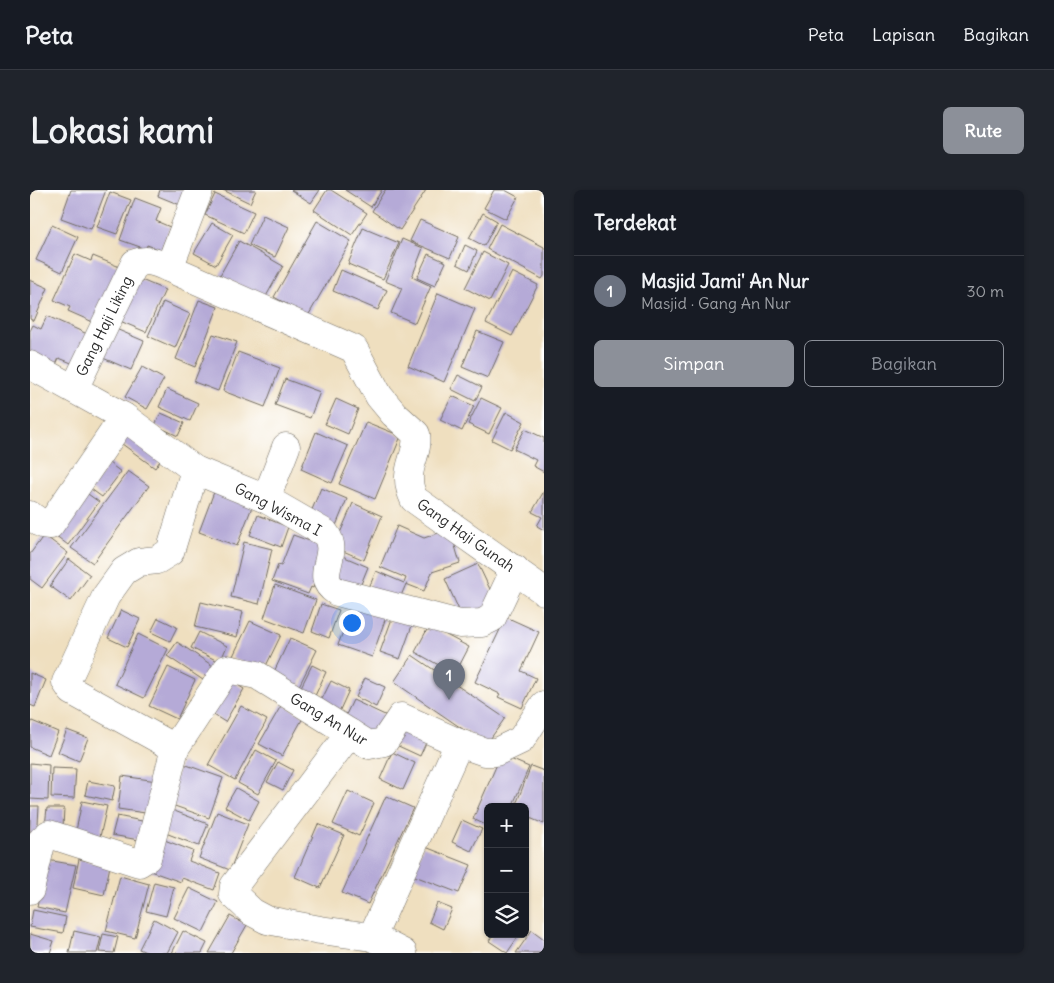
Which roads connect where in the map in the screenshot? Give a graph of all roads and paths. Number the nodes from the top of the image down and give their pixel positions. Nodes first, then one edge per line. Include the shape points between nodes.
1 (199, 190) edge
2 (169, 268) junction
3 (30, 365) edge
4 (74, 388) junction
5 (124, 417) junction
6 (286, 447) dead end
7 (195, 470) junction
8 (266, 499) junction
9 (30, 515) edge
10 (515, 569) junction
11 (544, 591) edge
12 (544, 705) edge
13 (350, 733) junction
14 (459, 743) junction
15 (175, 748) junction
16 (30, 890) edge
17 (372, 937) junction
18 (403, 953) edge

1 - 2 street
2 - 4 street, Gang Haji Liking via 150,261 135,263
2 - 10 street, Gang Haji Gunah via 354,349 379,396 417,438 409,479 414,499
3 - 4 street, Gang Wisma I
4 - 5 street, Gang Wisma I
5 - 7 street, Gang Wisma I
5 - 9 street via 50,525 42,524
6 - 8 street
7 - 8 street, Gang Wisma I
7 - 15 street via 170,552 157,560 139,562 124,571 106,596 66,682 72,690
8 - 10 street, Gang Wisma I via 325,533 332,548 325,579 329,587 338,592 460,624 482,624 492,618
10 - 11 street, Gang Haji Gunah
12 - 14 street, Gang An Nur via 521,740 503,751 485,752
13 - 14 street, Gang An Nur via 369,744 378,745 384,742 401,717
13 - 15 street, Gang An Nur via 257,675 227,669
13 - 17 street via 234,886 233,894 252,912 267,920
14 - 17 street
15 - 16 street via 149,854 144,861 139,863 113,856 49,834 42,840
17 - 18 street

